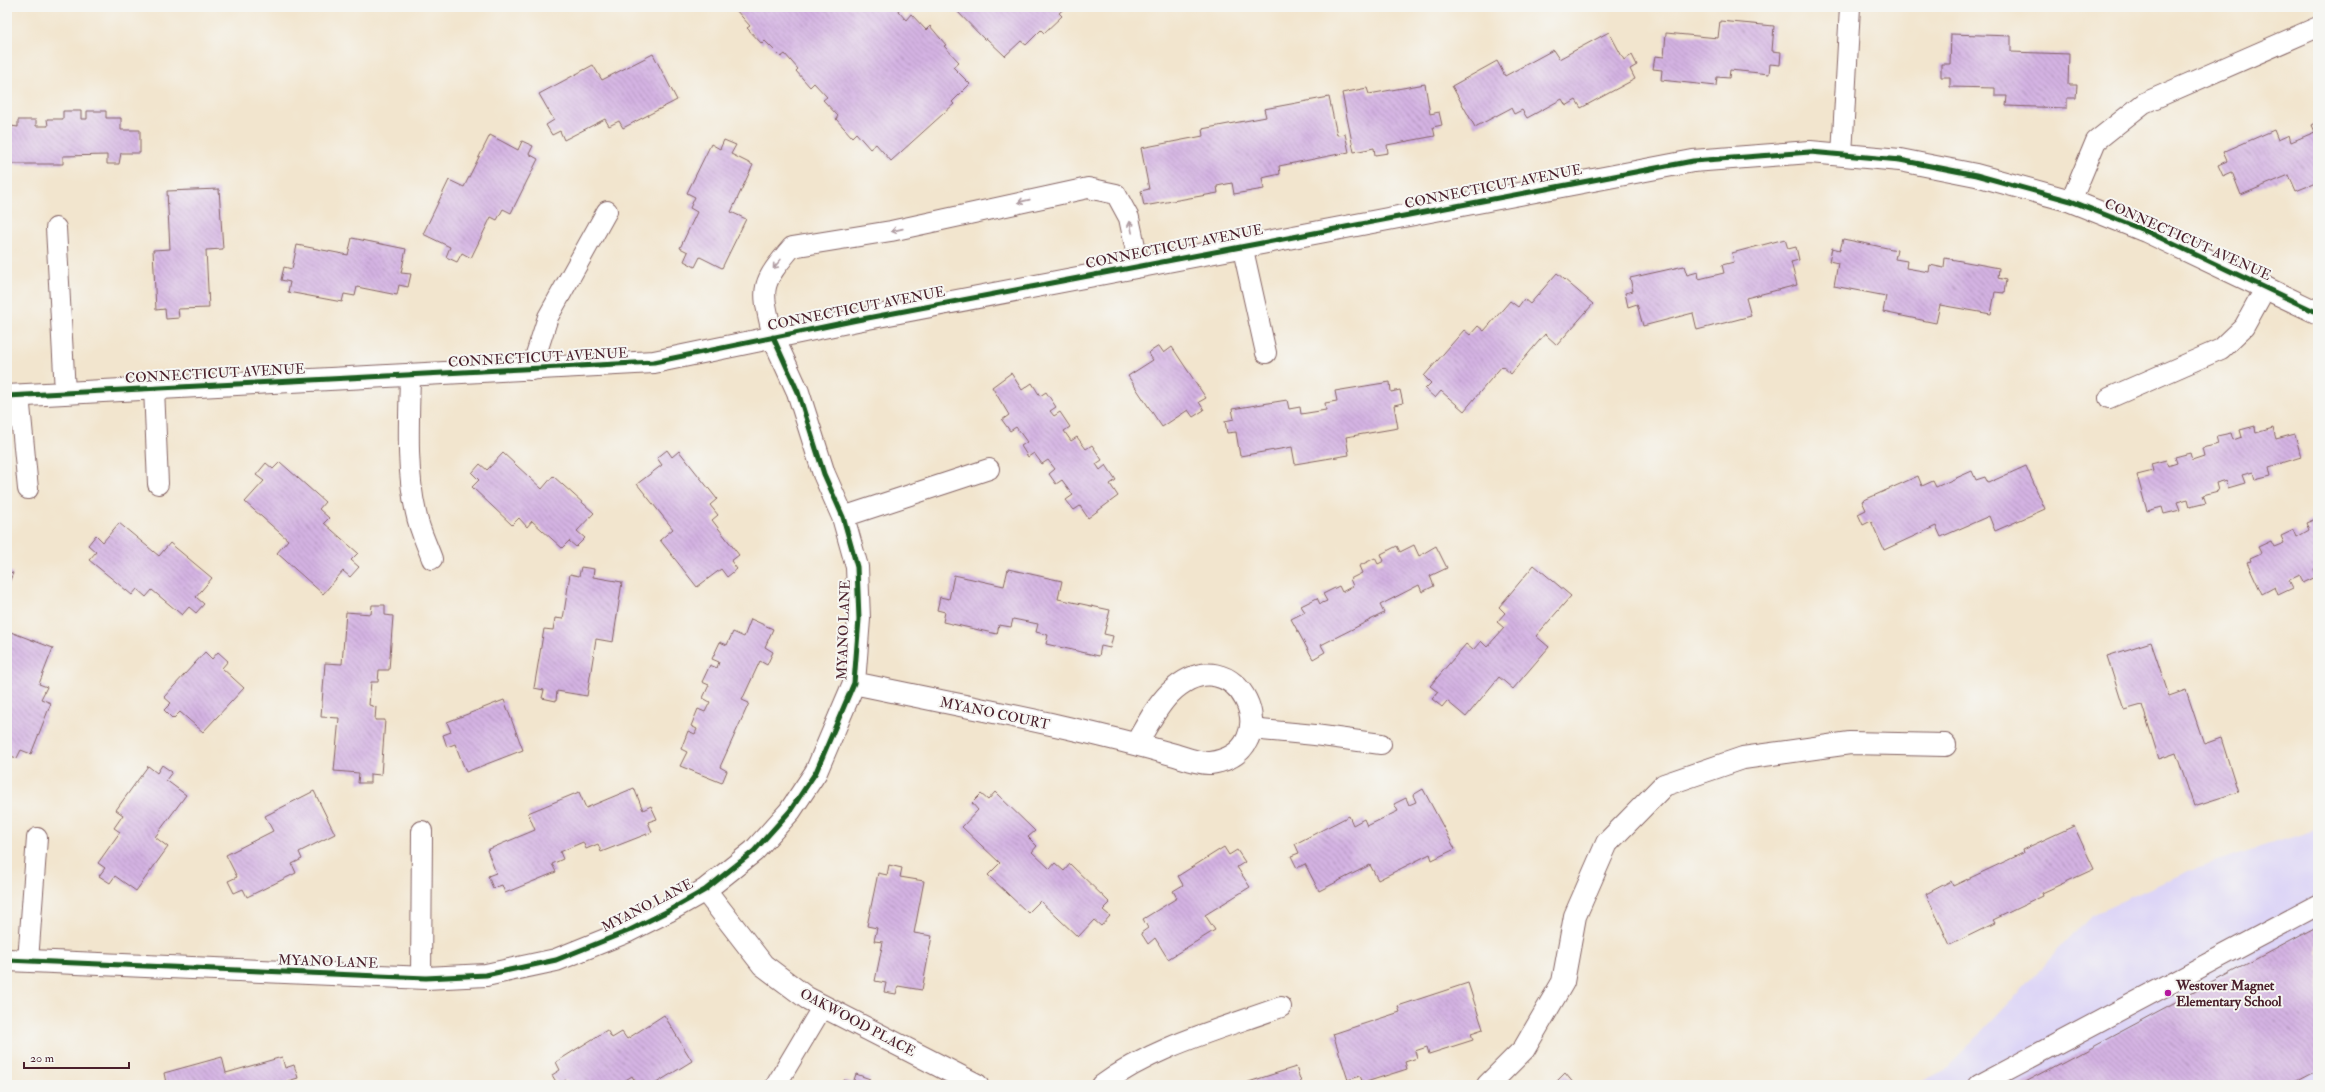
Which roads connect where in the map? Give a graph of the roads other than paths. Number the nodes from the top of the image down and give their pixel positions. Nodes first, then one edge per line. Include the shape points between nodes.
1 (1850, 7) edge
2 (2318, 28) edge
3 (1842, 155) junction
4 (2072, 201) junction
5 (607, 211) dead end
6 (56, 228) dead end
7 (1242, 245) junction
8 (1139, 265) junction
9 (2266, 287) junction
10 (2318, 314) edge
11 (773, 337) junction
12 (1266, 352) dead end
13 (531, 370) junction
14 (410, 376) junction
15 (154, 388) junction
16 (65, 392) junction
17 (13, 395) edge
18 (2109, 398) dead end
19 (989, 469) dead end
20 (158, 484) dead end
21 (28, 489) dead end
22 (843, 517) junction
23 (432, 559) dead end
24 (854, 683) junction
25 (1251, 729) junction
26 (1136, 744) junction
27 (1382, 744) dead end
28 (1945, 745) dead end
29 (422, 831) dead end
30 (38, 838) dead end
31 (704, 890) junction
32 (2318, 905) edge
33 (17, 960) edge
34 (421, 978) junction
35 (823, 1006) junction
36 (1282, 1007) dead end
37 (776, 1085) edge
38 (977, 1085) edge
39 (1102, 1085) edge
40 (1488, 1085) edge
41 (1979, 1085) edge

1 - 3 lane
2 - 4 lane via 2144,103 2096,141
3 - 4 street, CONNECTICUT AVENUE via 1900,160 1976,175
3 - 7 street, CONNECTICUT AVENUE via 1810,152 1693,160
4 - 9 street, CONNECTICUT AVENUE via 2146,231
5 - 13 lane via 548,317
6 - 16 lane
7 - 8 street, CONNECTICUT AVENUE
7 - 12 lane
8 - 11 street, CONNECTICUT AVENUE
8 -> 11 lane via 1129,218 1116,194 1088,188 891,231 792,247 770,272 763,293
9 - 10 street, CONNECTICUT AVENUE
9 - 18 lane via 2244,327 2221,349
11 - 13 street, CONNECTICUT AVENUE via 654,362
11 - 22 street, MYANO LANE via 798,392 824,474
13 - 14 street, CONNECTICUT AVENUE
14 - 15 street, CONNECTICUT AVENUE
14 - 23 lane via 408,431 412,485 416,514
15 - 16 street, CONNECTICUT AVENUE
15 - 20 lane
16 - 17 street, CONNECTICUT AVENUE
17 - 21 lane
19 - 22 lane
22 - 24 street, MYANO LANE via 857,567 858,619
24 - 26 street, MYANO COURT
24 - 31 street, MYANO LANE via 816,772 790,811 754,851
25 - 26 street, MYANO COURT via 1243,748 1227,758 1209,763
25 - 26 street, MYANO COURT via 1250,705 1236,686 1219,676 1203,674 1186,681 1169,694
25 - 27 lane
28 - 40 street via 1850,743 1744,758 1664,785 1607,843 1575,916 1563,982 1524,1050
29 - 34 lane
30 - 33 lane
31 - 34 street, MYANO LANE via 628,931 556,960 486,974
31 - 35 street, OAKWOOD PLACE via 763,965 807,998
32 - 41 lane
33 - 34 street, MYANO LANE
35 - 37 lane
35 - 38 street, OAKWOOD PLACE
36 - 39 lane via 1167,1048 1120,1071

